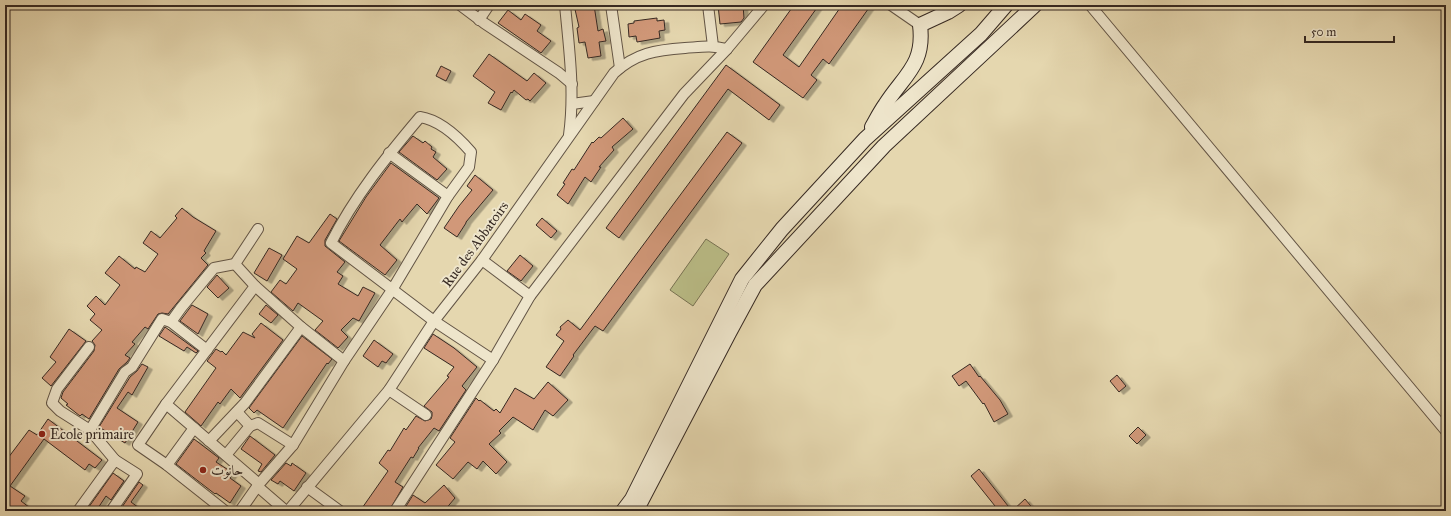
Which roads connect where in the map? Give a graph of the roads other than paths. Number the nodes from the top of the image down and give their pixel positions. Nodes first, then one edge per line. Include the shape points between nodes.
1 (460, 5) edge
2 (489, 5) edge
3 (565, 5) edge
4 (611, 5) edge
5 (708, 5) edge
6 (764, 5) edge
7 (890, 5) edge
8 (959, 5) edge
9 (1006, 5) edge
10 (1035, 5) edge
11 (1090, 5) edge
12 (479, 20) junction
13 (920, 25) junction
14 (713, 46) junction
15 (727, 49) junction
16 (620, 68) junction
17 (572, 84) junction
18 (594, 101) junction
19 (572, 104) junction
20 (569, 136) junction
21 (865, 139) junction
22 (389, 153) junction
23 (448, 196) junction
24 (258, 229) dead end
25 (482, 260) junction
26 (235, 264) junction
27 (255, 286) junction
28 (392, 290) junction
29 (530, 296) junction
30 (434, 321) junction
31 (171, 322) junction
32 (301, 327) junction
33 (89, 347) dead end
34 (206, 350) junction
35 (493, 360) junction
36 (344, 361) junction
37 (390, 390) junction
38 (166, 404) junction
39 (237, 412) junction
40 (426, 415) dead end
41 (250, 426) junction
42 (194, 428) junction
43 (90, 430) junction
44 (1446, 430) edge
45 (209, 441) junction
46 (293, 445) junction
47 (226, 455) junction
48 (115, 460) junction
49 (167, 465) junction
50 (258, 485) junction
51 (307, 487) junction
52 (78, 511) edge
53 (112, 511) edge
54 (226, 511) edge
55 (240, 511) edge
56 (287, 511) edge
57 (340, 511) edge
58 (395, 511) edge
59 (623, 511) edge
60 (636, 511) edge

1 - 12 street
2 - 12 street
3 - 17 street
4 - 16 street
5 - 14 street
6 - 15 street
7 - 13 street
8 - 13 street
9 - 21 street via 981,34
10 - 60 street via 884,146 755,285
11 - 44 street
12 - 17 street
13 - 21 street via 917,61 885,105
14 - 15 street, Rue des Abbatoirs
14 - 16 street, Rue des Abbatoirs via 659,50 639,56
15 - 29 street via 684,94
16 - 18 street, Rue des Abbatoirs
17 - 19 street
18 - 19 street
18 - 20 street, Rue des Abbatoirs
19 - 20 street
20 - 25 street, Rue des Abbatoirs
21 - 59 street via 782,229 742,279 632,499
22 - 23 street
22 - 23 street via 420,117 430,119 459,139 470,152 468,167
22 - 28 street via 341,223 331,243
23 - 28 street
24 - 26 street
25 - 29 street
25 - 30 street, Rue des Abbatoirs
26 - 27 street
26 - 31 street via 214,268
27 - 32 street
27 - 34 street
28 - 30 street
28 - 36 street
29 - 35 street
30 - 35 street
30 - 37 street, Rue des Abbatoirs
31 - 34 street
31 - 43 street via 162,319 132,367 125,372
32 - 36 street
32 - 39 street
33 - 43 street via 57,389 52,403 60,412
34 - 38 street
35 - 58 street
36 - 46 street
37 - 40 street
37 - 51 street, Rue des Abbatoirs
38 - 42 street
38 - 49 street via 138,445
39 - 41 street
39 - 45 street
41 - 46 street via 258,423
41 - 47 street
42 - 45 street
42 - 49 street
43 - 48 street
45 - 47 street
46 - 50 street
47 - 50 street
48 - 52 street
48 - 53 street via 136,474
49 - 54 street
50 - 55 street
50 - 56 street
51 - 56 street, Rue des Abbatoirs
51 - 57 street

